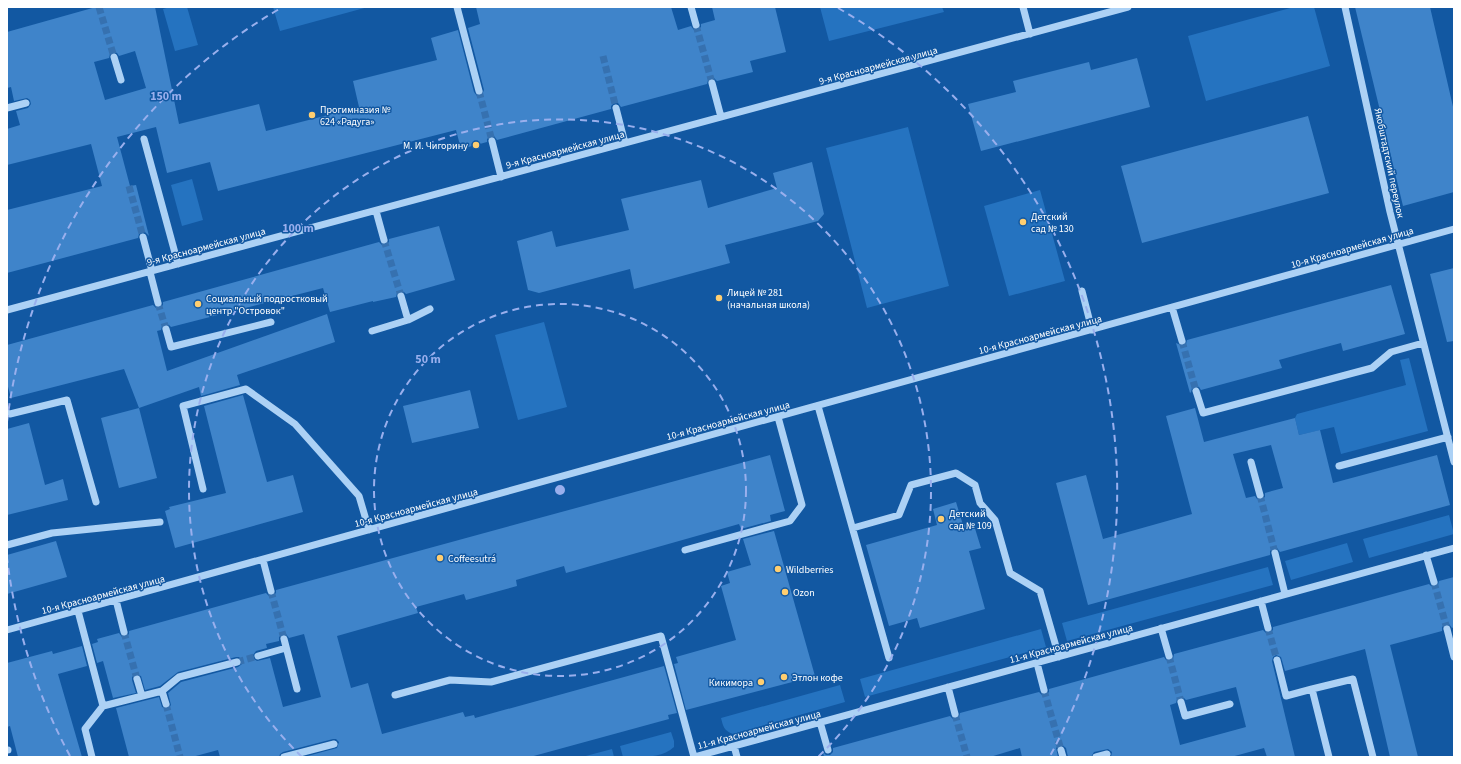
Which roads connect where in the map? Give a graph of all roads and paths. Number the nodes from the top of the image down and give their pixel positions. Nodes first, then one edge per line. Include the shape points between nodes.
1 (457, 7) edge
2 (691, 7) edge
3 (1023, 7) edge
4 (1128, 7) edge
5 (1345, 7) edge
6 (696, 25) tunnel mouth
7 (1030, 34) junction
8 (114, 57) tunnel mouth
9 (120, 80) dead end
10 (712, 83) tunnel mouth
11 (479, 91) tunnel mouth
12 (26, 103) dead end
13 (7, 108) edge
14 (616, 108) tunnel mouth
15 (721, 117) junction
16 (144, 139) dead end
17 (492, 141) tunnel mouth
18 (625, 143) junction
19 (501, 177) junction
20 (376, 211) junction
21 (1454, 229) edge
22 (143, 237) tunnel mouth
23 (384, 240) tunnel mouth
24 (1399, 245) junction
25 (178, 264) junction
26 (151, 272) junction
27 (1082, 291) dead end
28 (401, 296) tunnel mouth
29 (158, 303) tunnel mouth
30 (1172, 308) junction
31 (430, 309) dead end
32 (7, 310) edge
33 (408, 320) junction
34 (271, 322) dead end
35 (166, 329) tunnel mouth
36 (1092, 330) junction
37 (372, 331) dead end
38 (1182, 341) tunnel mouth
39 (1423, 343) junction
40 (1196, 391) tunnel mouth
41 (818, 406) junction
42 (7, 413) edge
43 (778, 417) junction
44 (1448, 437) junction
45 (1251, 462) dead end
46 (1454, 462) edge
47 (1339, 466) dead end
48 (203, 489) dead end
49 (1260, 495) tunnel mouth
50 (96, 502) dead end
51 (160, 522) dead end
52 (853, 528) junction
53 (369, 530) junction
54 (7, 545) edge
55 (1454, 548) edge
56 (685, 550) dead end
57 (1275, 554) tunnel mouth
58 (1426, 555) junction
59 (263, 560) junction
60 (1434, 582) tunnel mouth
61 (271, 592) tunnel mouth
62 (1285, 594) junction
63 (116, 600) junction
64 (1260, 601) junction
65 (78, 611) junction
66 (1161, 628) junction
67 (1268, 628) tunnel mouth
68 (7, 630) edge
69 (1447, 630) tunnel mouth
70 (124, 632) tunnel mouth
71 (284, 639) tunnel mouth
72 (286, 648) junction
73 (258, 656) tunnel mouth
74 (1169, 656) tunnel mouth
75 (1059, 657) junction
76 (1454, 657) edge
77 (889, 658) dead end
78 (1277, 660) tunnel mouth
79 (237, 662) tunnel mouth
80 (1037, 663) junction
81 (137, 679) tunnel mouth
82 (948, 687) junction
83 (297, 689) dead end
84 (1312, 689) junction
85 (162, 690) junction
86 (1044, 690) tunnel mouth
87 (395, 695) dead end
88 (142, 696) junction
89 (1181, 702) tunnel mouth
90 (166, 704) tunnel mouth
91 (1230, 704) dead end
92 (103, 706) junction
93 (955, 714) tunnel mouth
94 (820, 722) junction
95 (334, 744) dead end
96 (734, 746) junction
97 (828, 750) dead end
98 (308, 754) edge
99 (1108, 754) dead end
100 (92, 757) edge
101 (284, 757) edge
102 (694, 757) edge
103 (737, 757) edge
104 (1096, 757) edge
105 (1329, 757) edge
106 (1373, 757) edge

1 - 11 street
2 - 6 street
3 - 7 street
4 - 7 street, 9-я Красноармейская улица
5 - 24 street, Якобштадтский переулок
7 - 15 street, 9-я Красноармейская улица
8 - 9 street
10 - 15 street
12 - 13 street
14 - 18 street
15 - 18 street, 9-я Красноармейская улица
16 - 25 street
17 - 19 street
18 - 19 street, 9-я Красноармейская улица
19 - 20 street, 9-я Красноармейская улица
20 - 23 street
20 - 25 street, 9-я Красноармейская улица
21 - 24 street, 10-я Красноармейская улица
22 - 26 street
24 - 30 street, 10-я Красноармейская улица
24 - 39 street, Якобштадтский переулок
25 - 26 street, 9-я Красноармейская улица
26 - 29 street
26 - 32 street, 9-я Красноармейская улица
27 - 36 street
28 - 33 street
30 - 36 street, 10-я Красноармейская улица
30 - 38 street
31 - 33 street
33 - 37 street
34 - 35 street via 171,347
36 - 41 street, 10-я Красноармейская улица
39 - 40 street via 1391,352 1372,368 1203,413
39 - 44 street, Якобштадтский переулок
41 - 43 street, 10-я Красноармейская улица
41 - 52 street
42 - 50 street via 67,400
43 - 53 street, 10-я Красноармейская улица
43 - 56 street via 802,504 790,521
44 - 46 street, Якобштадтский переулок
44 - 47 street
45 - 49 street
48 - 53 street via 183,406 246,389 295,424 359,496
51 - 54 street via 52,533
52 - 75 street via 899,515 911,485 956,473 975,486 980,503 995,520 1010,573 1040,591
52 - 77 street
53 - 59 street, 10-я Красноармейская улица
55 - 58 street, 11-я Красноармейская улица
57 - 62 street
58 - 60 street
58 - 62 street, 11-я Красноармейская улица
59 - 61 street
59 - 63 street, 10-я Красноармейская улица
62 - 64 street, 11-я Красноармейская улица
63 - 65 street, 10-я Красноармейская улица
63 - 70 street
64 - 66 street, 11-я Красноармейская улица
64 - 67 street
65 - 68 street, 10-я Красноармейская улица
65 - 92 street
66 - 74 street
66 - 75 street, 11-я Красноармейская улица
69 - 76 street
71 - 72 street
72 - 73 street
72 - 83 street
75 - 80 street, 11-я Красноармейская улица
78 - 84 street via 1286,696
79 - 85 street via 179,677
80 - 82 street, 11-я Красноармейская улица
80 - 86 street
81 - 88 street
82 - 93 street
82 - 94 street, 11-я Красноармейская улица
84 - 105 street
84 - 106 street via 1353,679
85 - 88 street
85 - 90 street
87 - 102 street via 450,680 491,682 661,636
88 - 92 street
89 - 91 street via 1185,716
92 - 100 street via 85,729
94 - 96 street, 11-я Красноармейская улица
94 - 97 street
95 - 98 street
96 - 102 street, 11-я Красноармейская улица
96 - 103 street
98 - 101 street
99 - 104 street

